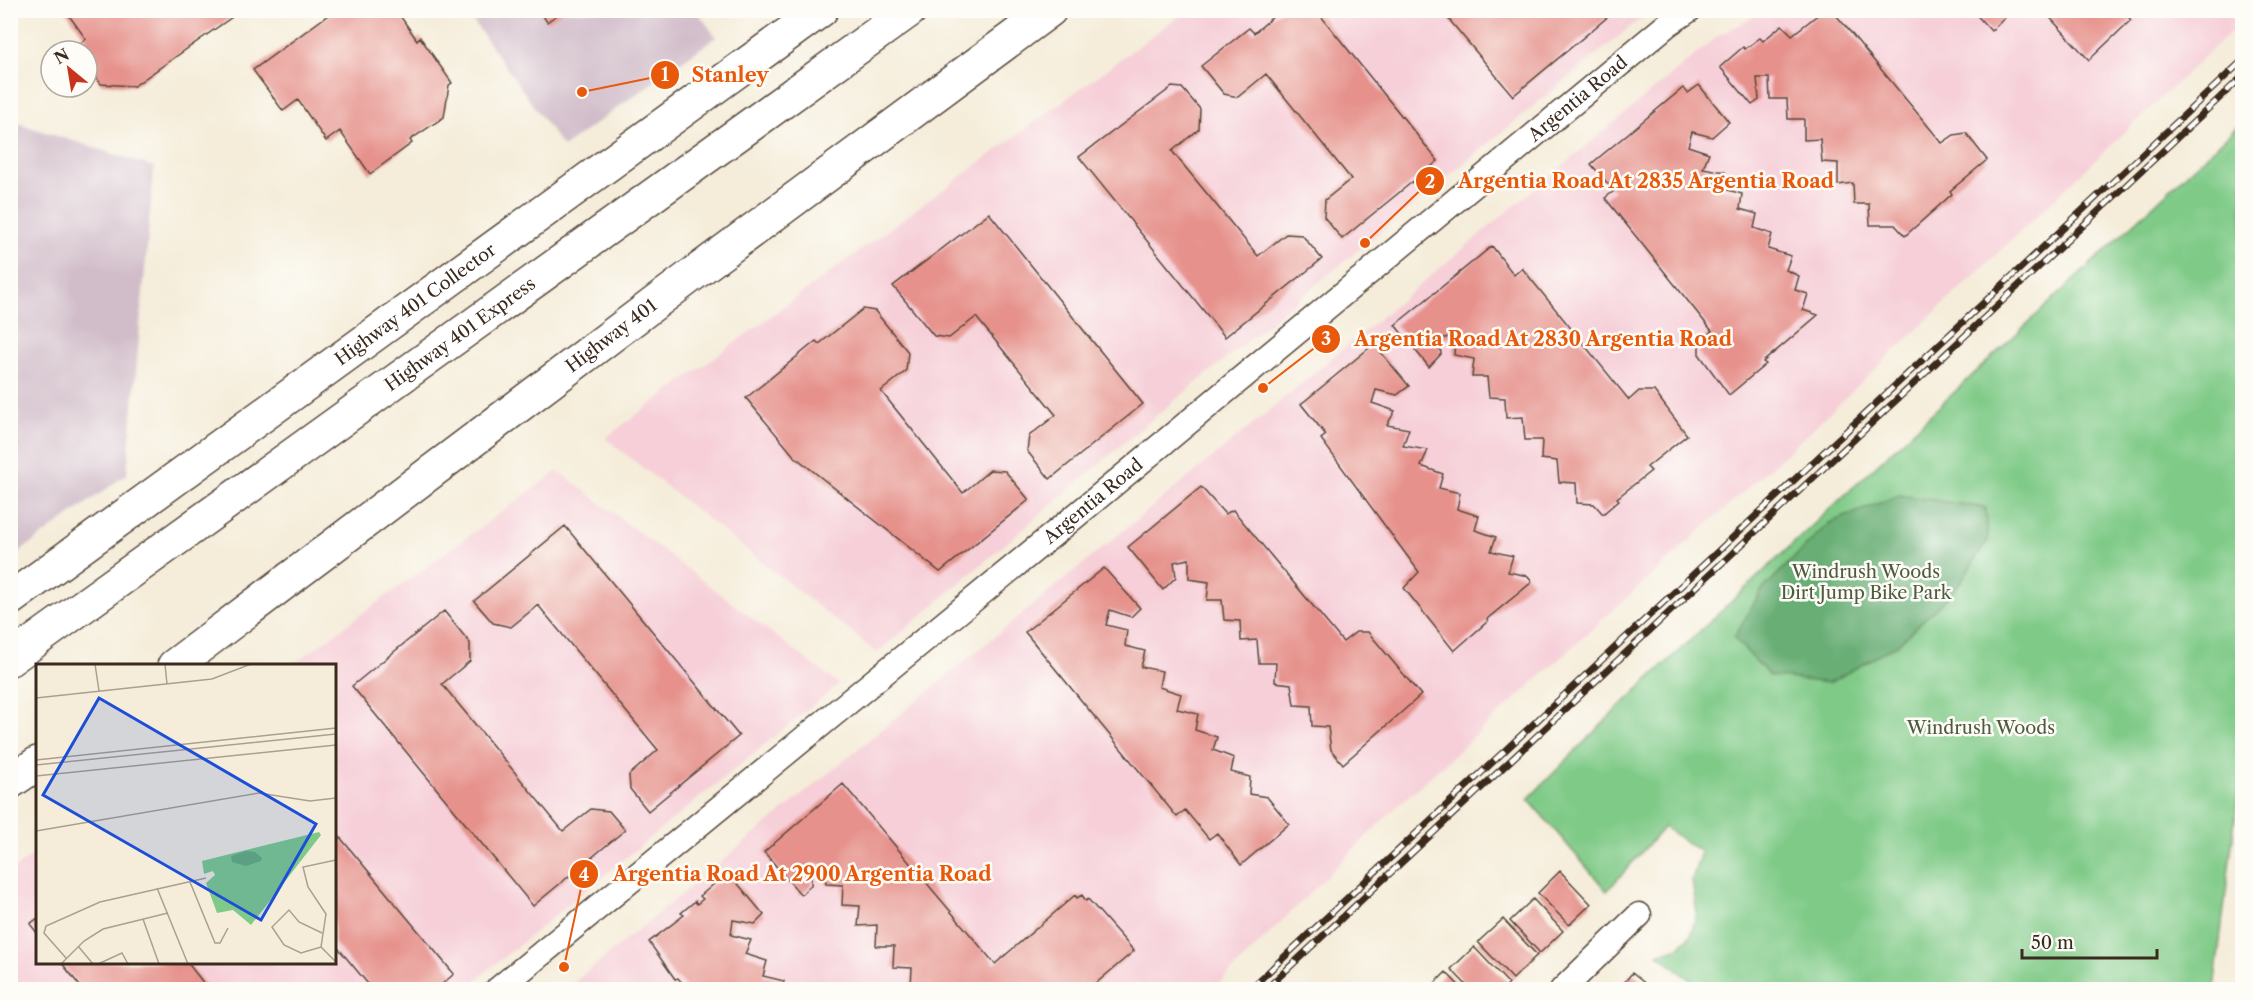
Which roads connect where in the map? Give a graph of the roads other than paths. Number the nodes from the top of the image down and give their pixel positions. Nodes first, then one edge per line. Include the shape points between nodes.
1 (821, 10) edge
2 (910, 10) edge
3 (1050, 10) edge
4 (1689, 10) edge
5 (10, 599) edge
6 (10, 659) edge
7 (177, 664) edge
8 (36, 764) edge
9 (10, 782) edge
10 (1639, 915) dead end
11 (497, 990) edge
12 (1562, 990) edge

1 - 5 highway, Highway 401 Collector
2 - 6 highway, Highway 401 Express
3 - 7 highway, Highway 401
4 - 11 street, Argentia Road
8 - 9 highway
10 - 12 street

